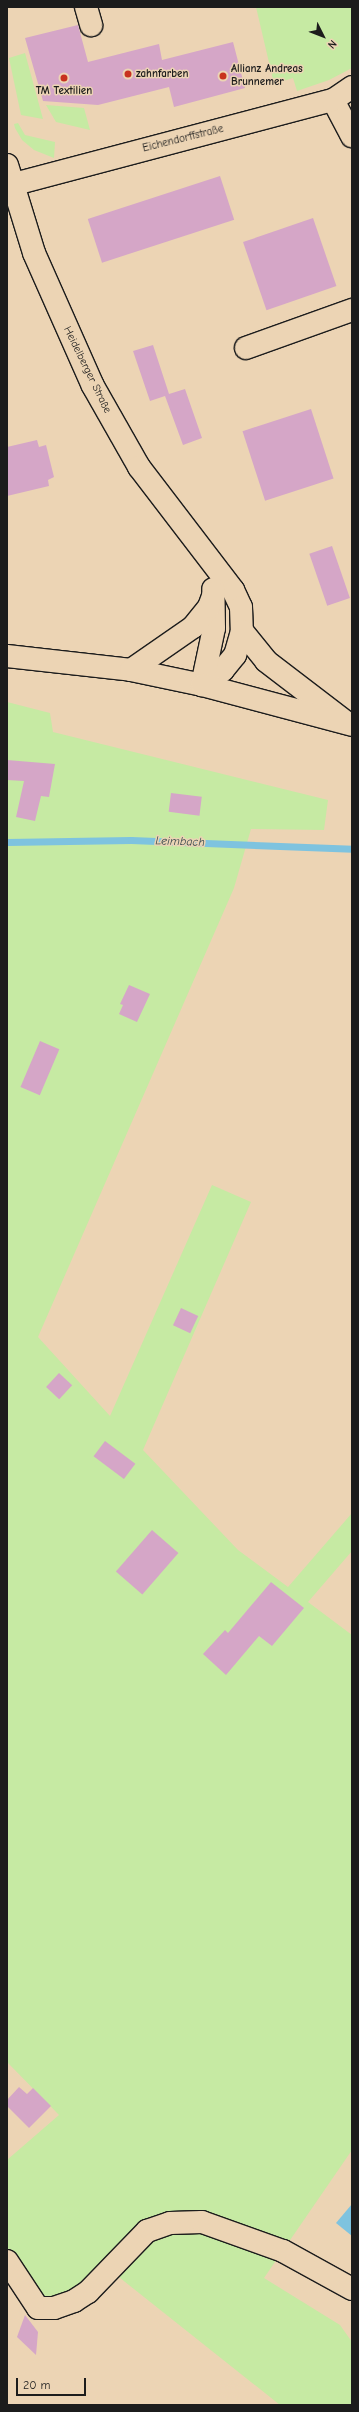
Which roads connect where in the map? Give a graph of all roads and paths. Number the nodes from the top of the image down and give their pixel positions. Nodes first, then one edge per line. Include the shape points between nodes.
1 (352, 87) edge
2 (333, 100) junction
3 (352, 136) edge
4 (9, 179) edge
5 (352, 310) edge
6 (246, 348) dead end
7 (206, 554) junction
8 (214, 593) junction
9 (242, 631) junction
10 (7, 656) edge
11 (131, 670) junction
12 (202, 685) junction
13 (349, 724) edge
14 (7, 2261) edge
15 (352, 2289) edge

1 - 2 street, Eichendorffstraße
2 - 3 street
2 - 4 street, Eichendorffstraße
4 - 7 street, Heidelberger Straße via 34,254 93,386 139,467
5 - 6 street
7 - 8 street, Heidelberger Straße
7 - 9 street, Heidelberger Straße via 241,607
8 - 11 street via 209,607 193,627
8 - 12 street, Heidelberger Straße via 214,628
9 - 12 street, Heidelberger Straße via 235,655 223,670
9 - 13 street via 266,661
10 - 11 street
11 - 12 street
12 - 13 street
14 - 15 street via 38,2308 65,2305 81,2298 95,2286 146,2231 183,2221 211,2224 283,2251

